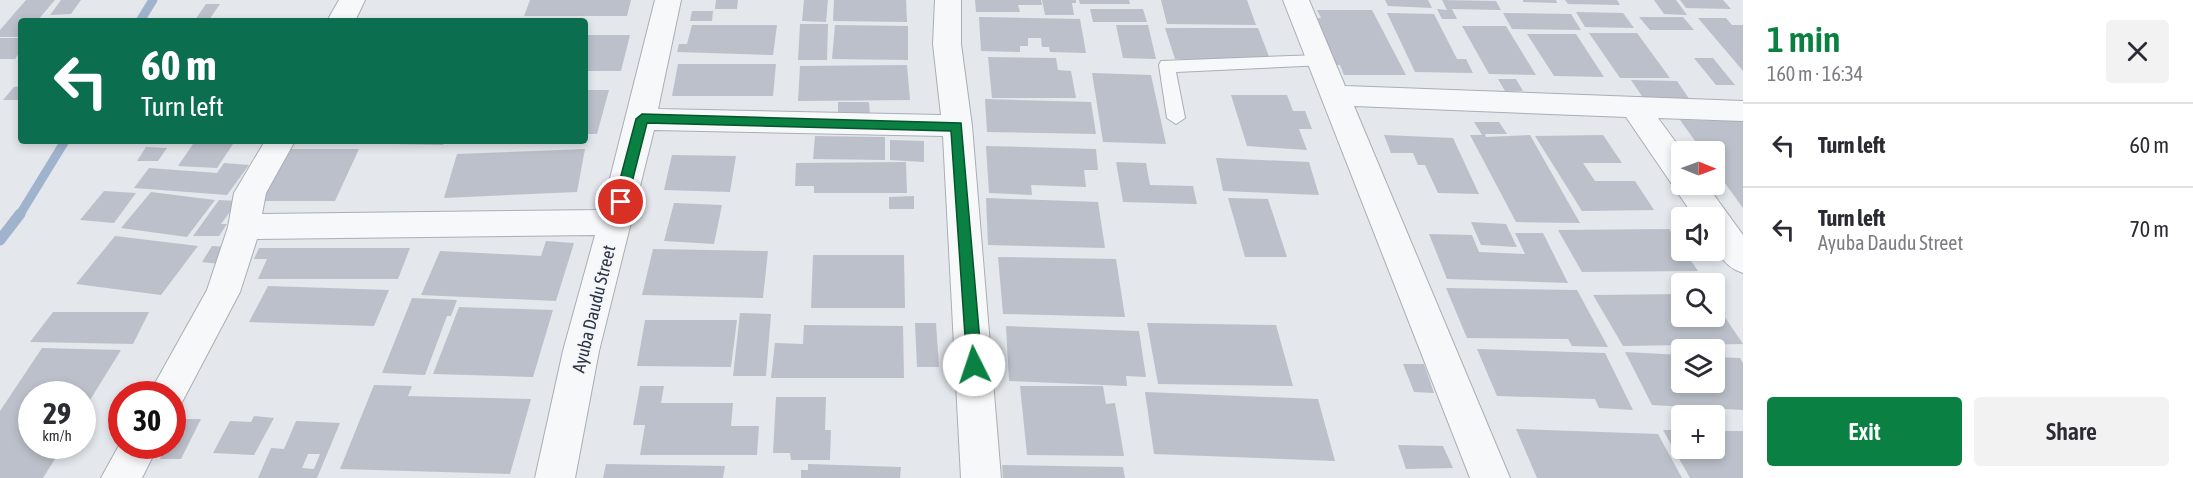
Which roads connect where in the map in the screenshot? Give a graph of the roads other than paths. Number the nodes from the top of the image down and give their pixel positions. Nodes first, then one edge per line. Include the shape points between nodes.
1 (352, 0) edge
2 (668, 0) edge
3 (948, 0) edge
4 (1296, 0) edge
5 (343, 18) edge
6 (1318, 61) junction
7 (1333, 95) junction
8 (1635, 108) junction
9 (1743, 111) edge
10 (1176, 118) dead end
11 (642, 119) junction
12 (957, 126) junction
13 (278, 144) edge
14 (1671, 159) edge
15 (616, 222) junction
16 (244, 227) junction
17 (1725, 235) edge
18 (1743, 260) edge
19 (174, 381) edge
20 (132, 459) edge
21 (121, 478) edge
22 (555, 478) edge
23 (981, 478) edge
24 (1490, 478) edge

1 - 5 street
2 - 11 street, Ayuba Daudu Street
3 - 12 street via 948,44
4 - 6 street
6 - 7 street
6 - 10 lane via 1167,64
7 - 8 street
7 - 24 street
8 - 9 street
8 - 14 street
11 - 12 street
11 - 15 street, Ayuba Daudu Street
12 - 23 street
13 - 16 street via 250,193
15 - 16 street
15 - 22 street, Ayuba Daudu Street via 582,351
16 - 19 street via 223,292
17 - 18 street
20 - 21 street

